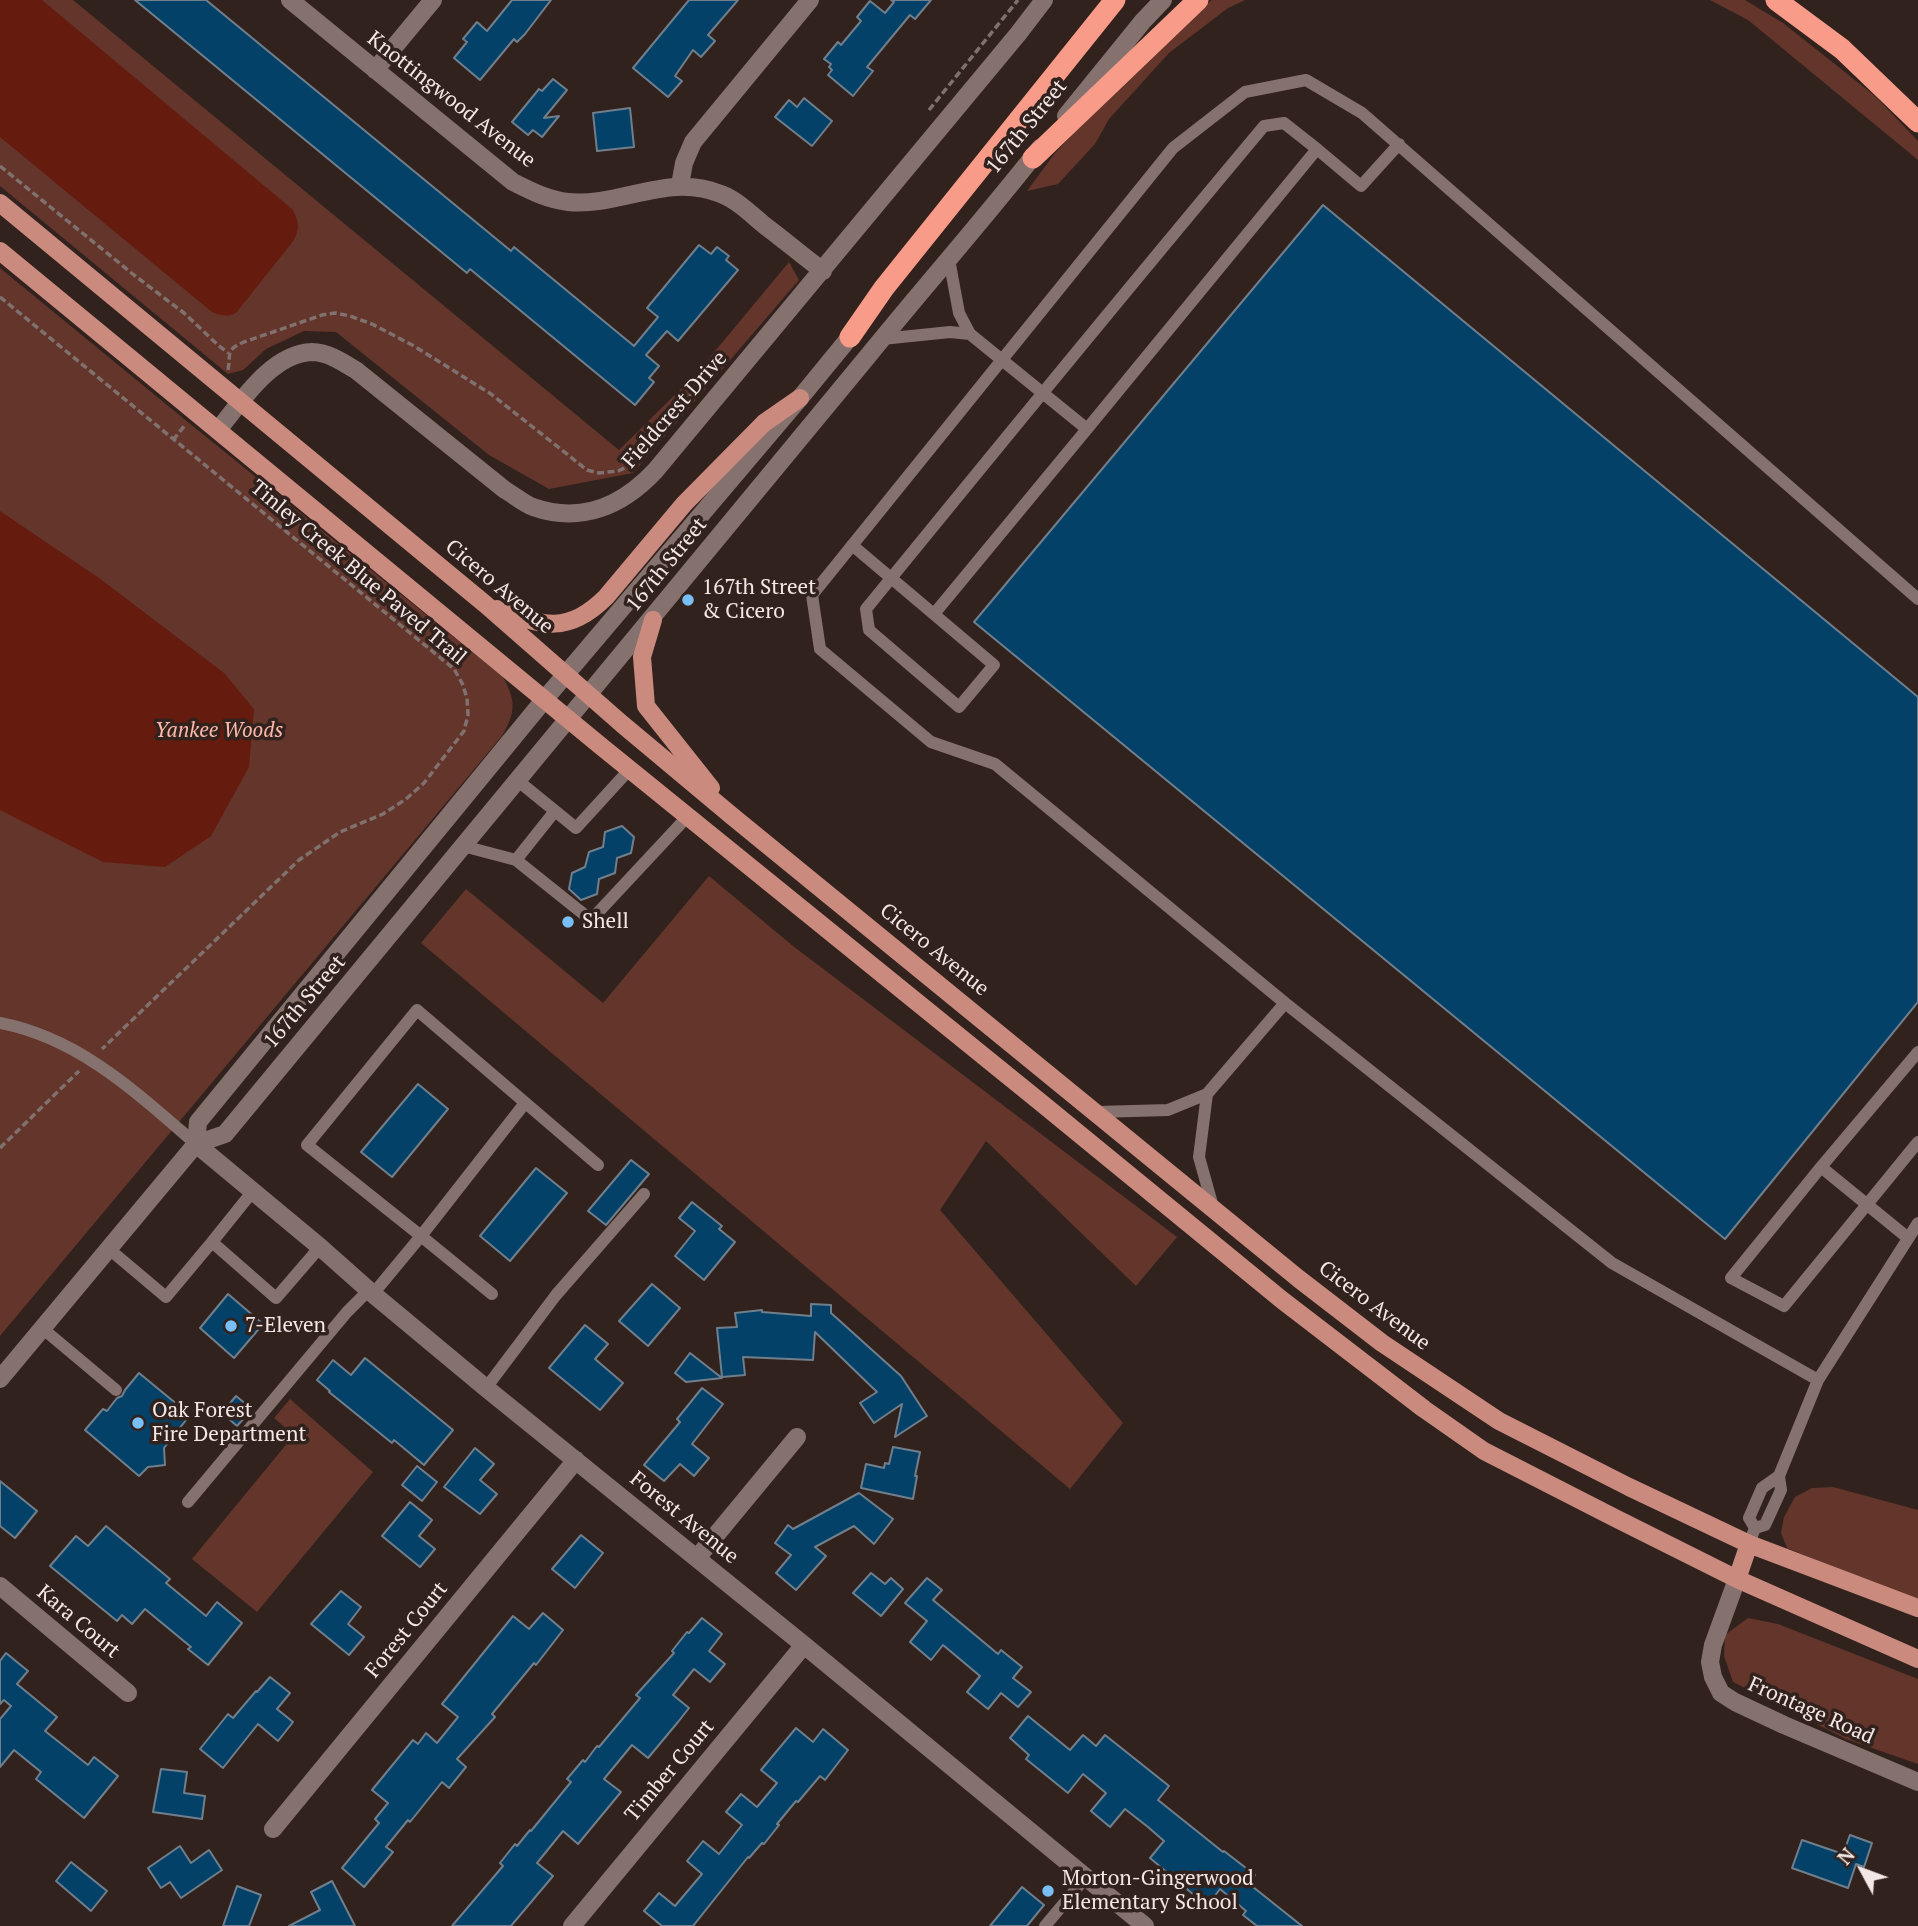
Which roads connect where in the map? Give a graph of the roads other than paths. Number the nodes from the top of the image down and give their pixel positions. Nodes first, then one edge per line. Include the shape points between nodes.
1 (290, 0) edge
2 (433, 0) edge
3 (810, 0) edge
4 (1044, 0) edge
5 (1115, 0) edge
6 (1126, 0) edge
7 (1163, 0) edge
8 (1198, 0) edge
9 (1776, 0) edge
10 (375, 70) junction
11 (1918, 122) edge
12 (1399, 144) junction
13 (1317, 149) junction
14 (1032, 158) junction
15 (680, 185) junction
16 (0, 203) edge
17 (0, 251) edge
18 (949, 259) junction
19 (823, 271) junction
20 (970, 334) junction
21 (850, 337) junction
22 (882, 339) junction
23 (1002, 360) junction
24 (1042, 393) junction
25 (800, 398) junction
26 (241, 401) junction
27 (1087, 429) junction
28 (218, 430) junction
29 (852, 545) junction
30 (892, 578) junction
31 (1918, 599) edge
32 (485, 604) junction
33 (934, 614) junction
34 (653, 620) junction
35 (566, 674) junction
36 (588, 694) junction
37 (544, 700) junction
38 (568, 719) junction
39 (629, 769) junction
40 (517, 780) junction
41 (555, 811) junction
42 (688, 816) junction
43 (732, 816) junction
44 (463, 846) junction
45 (516, 860) junction
46 (1285, 1003) junction
47 (0, 1023) edge
48 (1918, 1052) edge
49 (1207, 1094) junction
50 (525, 1103) junction
51 (1097, 1112) junction
52 (1918, 1142) edge
53 (196, 1144) junction
54 (598, 1165) dead end
55 (1821, 1167) junction
56 (253, 1191) junction
57 (644, 1194) dead end
58 (1867, 1205) junction
59 (1213, 1207) junction
60 (1918, 1223) edge
61 (421, 1236) junction
62 (1908, 1238) junction
63 (212, 1242) junction
64 (320, 1247) junction
65 (109, 1249) junction
66 (371, 1292) junction
67 (492, 1294) dead end
68 (42, 1328) junction
69 (0, 1378) edge
70 (1818, 1380) junction
71 (486, 1388) junction
72 (116, 1390) dead end
73 (797, 1437) dead end
74 (576, 1460) junction
75 (1779, 1476) junction
76 (188, 1502) dead end
77 (1752, 1536) junction
78 (697, 1558) junction
79 (1737, 1579) junction
80 (0, 1586) edge
81 (1918, 1608) edge
82 (804, 1645) junction
83 (1918, 1659) edge
84 (128, 1693) dead end
85 (1918, 1782) edge
86 (273, 1829) dead end
87 (1086, 1877) junction
88 (572, 1926) edge
89 (1045, 1926) edge
90 (1145, 1926) edge

1 - 10 street, Knottingwood Avenue
2 - 10 street
3 - 15 street via 693,142
4 - 19 street, Fieldcrest Drive
5 - 21 highway via 884,288
6 - 21 street, 167th Street
7 - 14 street, 167th Street
8 - 14 highway
9 - 11 highway via 1842,48
10 - 15 street, Knottingwood Avenue via 513,182 539,195 569,202
12 - 13 lane via 1361,186
12 - 23 lane via 1362,113 1306,80 1245,92 1173,148
12 - 31 lane
13 - 24 lane via 1284,123 1264,126
13 - 27 lane
14 - 18 street, 167th Street
15 - 19 street, Knottingwood Avenue via 721,194 743,207
16 - 26 main road, Cicero Avenue
17 - 28 main road
18 - 20 lane via 959,313
18 - 22 street, 167th Street
19 - 26 street, Fieldcrest Drive via 655,471 626,498 602,509 573,513 530,506 335,358 313,352 288,357
20 - 22 lane via 950,331
20 - 23 lane
21 - 25 street, 167th Street
22 - 34 street, 167th Street
23 - 24 lane
23 - 29 lane
24 - 27 lane
24 - 30 lane
25 - 32 main road via 764,424 684,504 606,597 582,616 565,623 531,622
25 - 35 street, 167th Street
26 - 28 street, Fieldcrest Drive
26 - 32 main road, Cicero Avenue
27 - 33 lane
28 - 37 main road
29 - 30 lane
29 - 46 lane via 812,595 820,649 931,742 995,764
30 - 33 lane
30 - 33 lane via 866,609 869,631 959,707 994,665
32 - 35 main road, Cicero Avenue
34 - 36 street, 167th Street
34 - 43 main road via 642,657 646,706
35 - 36 main road, Cicero Avenue
35 - 37 street, 167th Street
36 - 38 street, 167th Street
36 - 43 main road, Cicero Avenue
37 - 38 main road
37 - 53 street, 167th Street via 198,1122
38 - 39 main road
38 - 40 street, 167th Street
39 - 41 lane via 576,828
39 - 42 main road
40 - 41 lane
40 - 44 street, 167th Street
41 - 45 lane
42 - 45 lane via 591,920
42 - 79 main road via 1282,1300 1424,1409 1484,1451
43 - 51 main road, Cicero Avenue
44 - 45 lane
44 - 53 street, 167th Street via 225,1134
46 - 49 lane
46 - 70 lane via 1612,1263
47 - 53 lane via 23,1028 92,1059
48 - 55 lane
49 - 51 lane via 1168,1110
49 - 59 lane via 1199,1157
50 - 54 lane
50 - 61 lane
50 - 61 lane via 416,1010 307,1145
51 - 59 main road, Cicero Avenue
52 - 58 lane
53 - 56 street, Forest Avenue
53 - 65 street, 167th Street
55 - 58 lane
55 - 58 lane via 1731,1278 1784,1306
56 - 63 lane
56 - 64 street, Forest Avenue
57 - 71 lane via 556,1295
58 - 62 lane
59 - 77 main road, Cicero Avenue via 1382,1343 1499,1421 1629,1487
60 - 62 lane
61 - 66 lane
61 - 67 lane
62 - 70 lane
63 - 64 lane via 276,1298
63 - 65 lane via 166,1297
64 - 66 street, Forest Avenue
65 - 68 street, 167th Street
66 - 71 street, Forest Avenue
66 - 76 lane via 349,1310
68 - 69 street, 167th Street
68 - 72 lane
70 - 75 lane
71 - 74 street, Forest Avenue
73 - 78 street
74 - 78 street, Forest Avenue
74 - 86 street, Forest Court
75 - 77 lane via 1782,1490 1765,1525
75 - 77 lane via 1762,1488 1749,1518
77 - 79 main road
77 - 81 main road, Cicero Avenue
78 - 82 street, Forest Avenue
79 - 83 main road
79 - 85 street, Frontage Road via 1710,1662 1721,1693
80 - 84 street, Kara Court
82 - 87 street, Forest Avenue
82 - 88 street, Timber Court
87 - 89 lane
87 - 90 street, Forest Avenue

